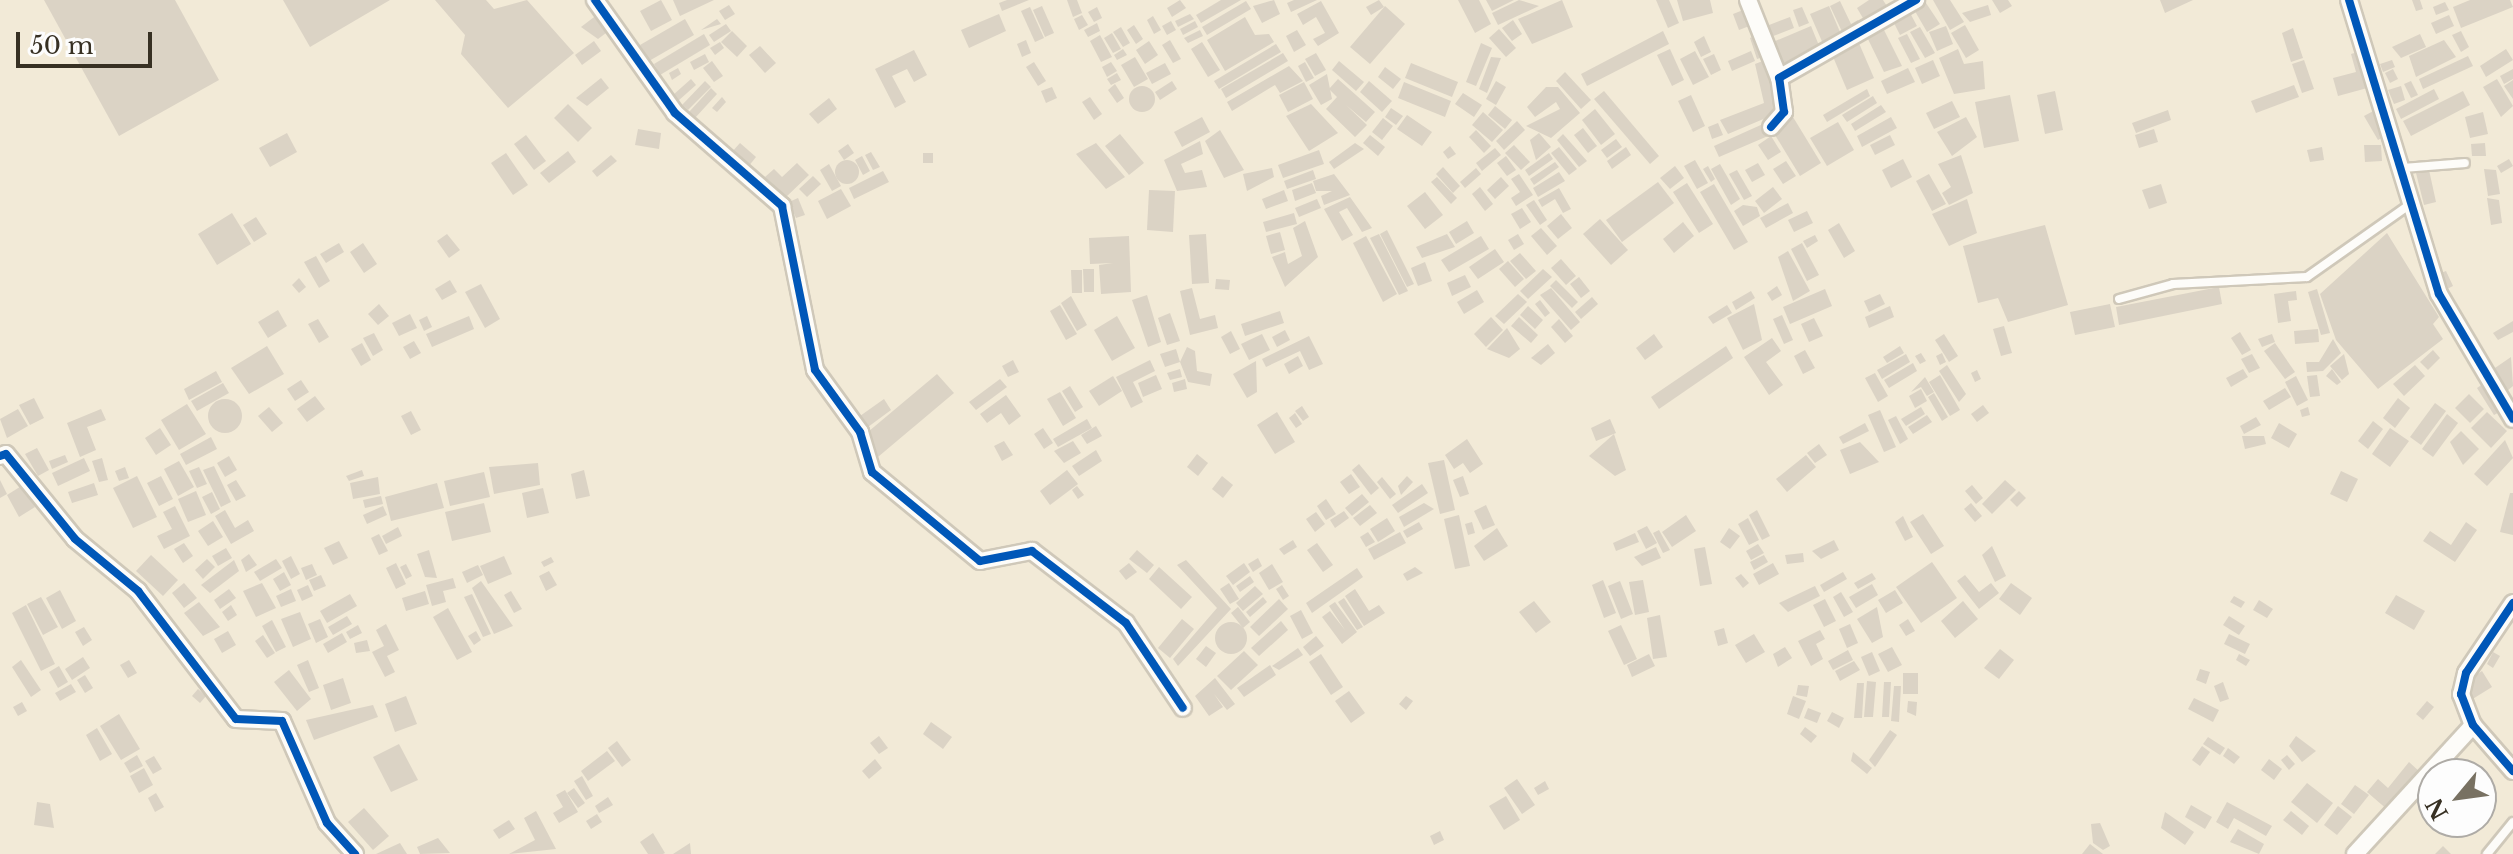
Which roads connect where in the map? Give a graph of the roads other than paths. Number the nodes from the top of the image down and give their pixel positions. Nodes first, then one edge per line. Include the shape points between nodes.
1 (595, 0) edge
2 (1748, 0) edge
3 (1916, 0) edge
4 (2349, 0) edge
5 (1779, 78) junction
6 (1771, 127) dead end
7 (2465, 163) dead end
8 (2404, 168) junction
9 (2413, 202) junction
10 (2119, 299) dead end
11 (2513, 419) edge
12 (0, 456) edge
13 (2513, 605) edge
14 (1183, 708) dead end
15 (2473, 725) junction
16 (2513, 771) edge
17 (2513, 822) edge
18 (355, 854) edge
19 (2355, 854) edge
20 (2487, 854) edge

1 - 14 street via 675,113 782,206 815,370 860,432 872,472 980,561 1032,551 1126,623
2 - 5 street
3 - 5 street
4 - 8 street
5 - 6 street via 1784,112
7 - 8 lane
8 - 9 street
9 - 10 lane via 2307,277 2173,284
9 - 11 street via 2439,294
12 - 18 street via 6,454 75,539 138,591 236,719 282,721 327,823
13 - 15 street via 2466,673 2461,694
15 - 16 street
15 - 19 street
17 - 20 lane

